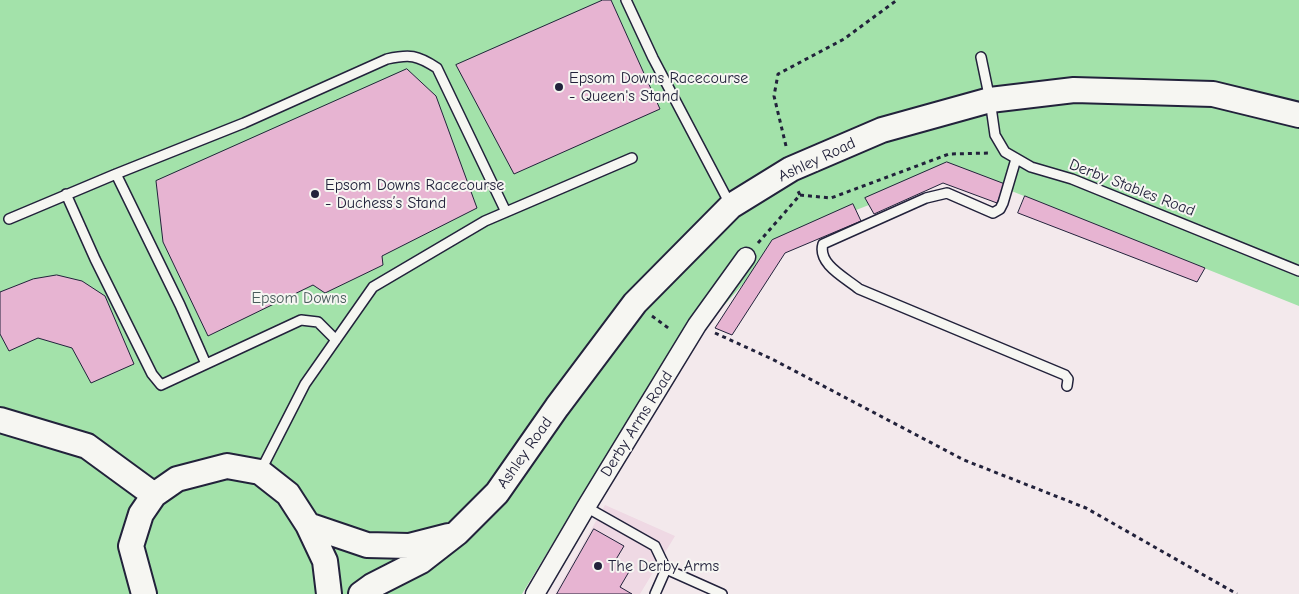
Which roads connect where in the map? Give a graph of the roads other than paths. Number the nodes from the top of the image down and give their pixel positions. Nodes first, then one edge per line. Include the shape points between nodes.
1 (626, 0) edge
2 (981, 57) dead end
3 (990, 100) junction
4 (1299, 115) edge
5 (632, 158) dead end
6 (1016, 159) junction
7 (116, 174) junction
8 (66, 194) junction
9 (731, 206) junction
10 (506, 212) junction
11 (9, 218) dead end
12 (746, 257) road end
13 (1299, 271) edge
14 (336, 340) junction
15 (206, 364) junction
16 (1067, 386) dead end
17 (0, 420) edge
18 (260, 472) junction
19 (154, 495) junction
20 (586, 507) junction
21 (308, 525) junction
22 (457, 533) junction
23 (666, 569) junction
24 (699, 590) edge
25 (144, 594) edge
26 (329, 594) edge
27 (361, 594) edge
28 (535, 594) edge
29 (655, 594) edge
30 (722, 594) edge

1 - 9 lane
2 - 3 lane
3 - 4 main road, Ashley Road via 1074,90 1213,94
3 - 6 lane, Derby Stables Road via 995,135 1005,152
3 - 9 main road, Ashley Road via 882,130 791,169
5 - 10 lane
6 - 13 lane, Derby Stables Road
6 - 16 lane via 1004,203 993,213 947,193 939,194 822,244 821,251 830,266 859,288 1064,375 1068,379
7 - 8 lane
7 - 10 lane via 387,59 406,55 421,58 437,68
7 - 15 lane
8 - 11 lane
8 - 15 lane via 152,374 161,385
9 - 22 main road, Ashley Road via 635,303 497,493
10 - 14 lane via 373,287
12 - 20 street, Derby Arms Road via 697,325
14 - 15 lane via 318,322 301,320
14 - 18 lane via 305,384
17 - 19 main road via 87,446
18 - 19 main road via 227,466 177,479
18 - 21 main road via 288,494
19 - 25 main road via 141,514 132,546
20 - 23 lane via 655,546
20 - 28 street, Derby Arms Road
21 - 22 main road, Ashley Road via 367,545 409,546
21 - 26 main road via 325,560
22 - 27 main road, Ashley Road via 421,561
23 - 24 lane
23 - 29 lane
24 - 30 lane

